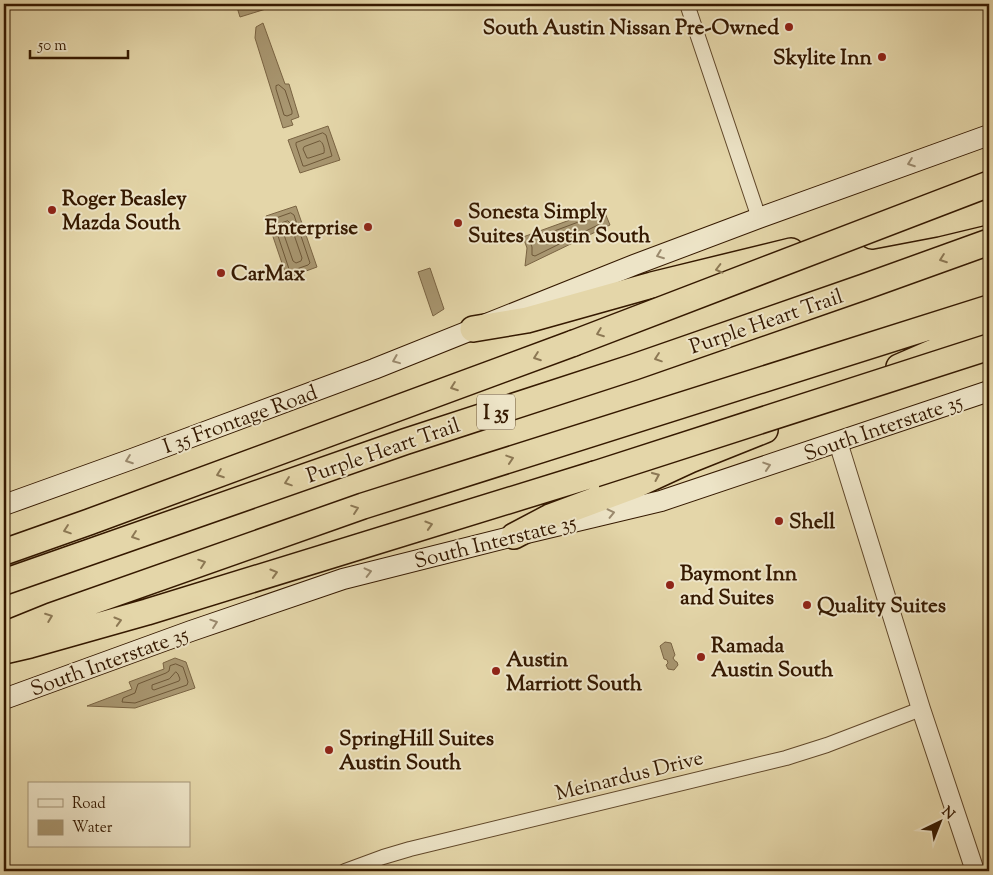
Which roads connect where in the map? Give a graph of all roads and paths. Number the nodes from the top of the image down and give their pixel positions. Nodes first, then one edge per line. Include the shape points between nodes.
1 (687, 4) edge
2 (989, 135) edge
3 (989, 184) edge
4 (989, 211) edge
5 (760, 218) junction
6 (989, 242) edge
7 (989, 308) edge
8 (989, 328) edge
9 (473, 329) junction
10 (989, 347) edge
11 (989, 391) edge
12 (838, 442) junction
13 (4, 505) edge
14 (514, 536) junction
15 (4, 552) edge
16 (4, 582) edge
17 (4, 635) edge
18 (4, 651) edge
19 (4, 699) edge
20 (921, 709) junction
21 (345, 871) edge
22 (975, 871) edge

1 - 5 street
2 -> 5 main road
3 -> 15 highway, bridge via 574,343
4 -> 9 highway via 795,250 527,320
5 -> 9 main road
6 -> 16 highway, Purple Heart Trail / I 35
17 -> 7 highway, I 35 via 363,506
14 -> 8 highway via 550,517 636,485 771,427
9 -> 13 main road, I 35 Frontage Road via 374,369
18 -> 10 highway, bridge via 147,612 596,474
11 - 12 main road, South Interstate 35
14 -> 12 main road, South Interstate 35 via 661,501
12 - 20 street
19 -> 14 main road, South Interstate 35 via 343,579
20 - 21 street, Meinardus Drive via 807,752 410,849
20 - 22 street

